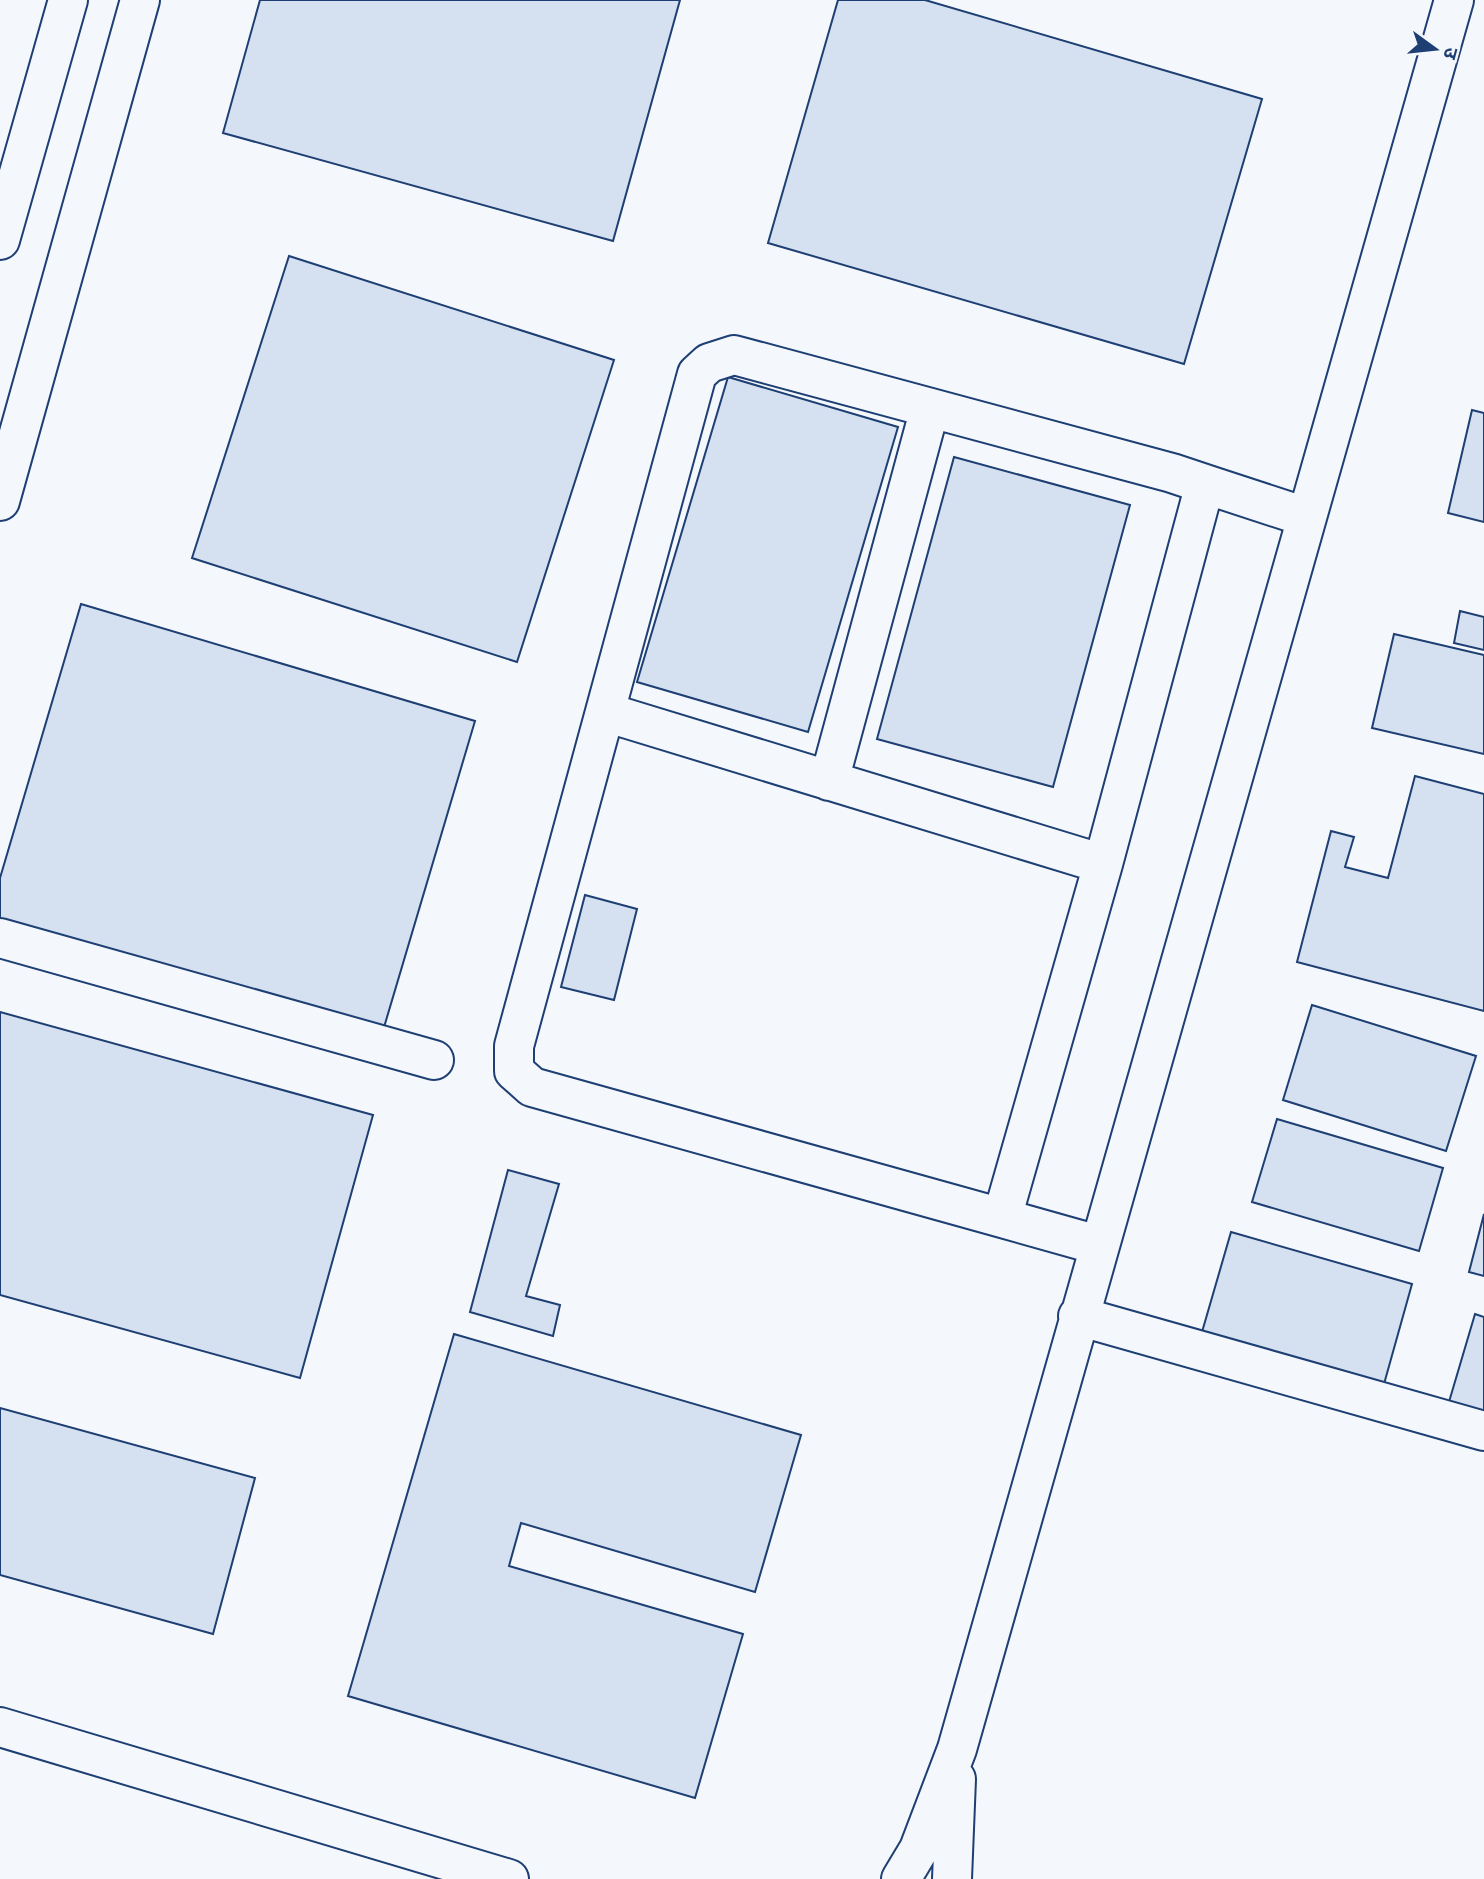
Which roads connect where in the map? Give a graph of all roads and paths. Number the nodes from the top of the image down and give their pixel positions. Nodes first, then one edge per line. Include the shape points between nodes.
1 (68, 0) edge
2 (140, 0) edge
3 (1454, 0) edge
4 (0, 240) edge
5 (930, 408) junction
6 (1205, 484) junction
7 (0, 501) edge
8 (1306, 517) junction
9 (605, 712) junction
10 (829, 781) junction
11 (1102, 864) junction
12 (0, 938) edge
13 (434, 1060) dead end
14 (1002, 1219) junction
15 (1098, 1245) junction
16 (1078, 1316) junction
17 (1484, 1431) edge
18 (0, 1727) edge
19 (957, 1749) junction
20 (509, 1879) edge
21 (901, 1879) edge
22 (952, 1879) edge

1 - 4 street
2 - 7 street
3 - 8 street
5 - 6 street
5 - 9 street via 734,355 709,363 697,374
5 - 10 street
6 - 8 street
6 - 11 street
8 - 15 street
9 - 10 street
9 - 14 street via 514,1046 514,1071 532,1087
10 - 11 street
11 - 14 street
12 - 13 street
14 - 15 street
15 - 16 street
16 - 17 street
16 - 19 street
18 - 20 street
19 - 21 street via 919,1849
19 - 22 street

